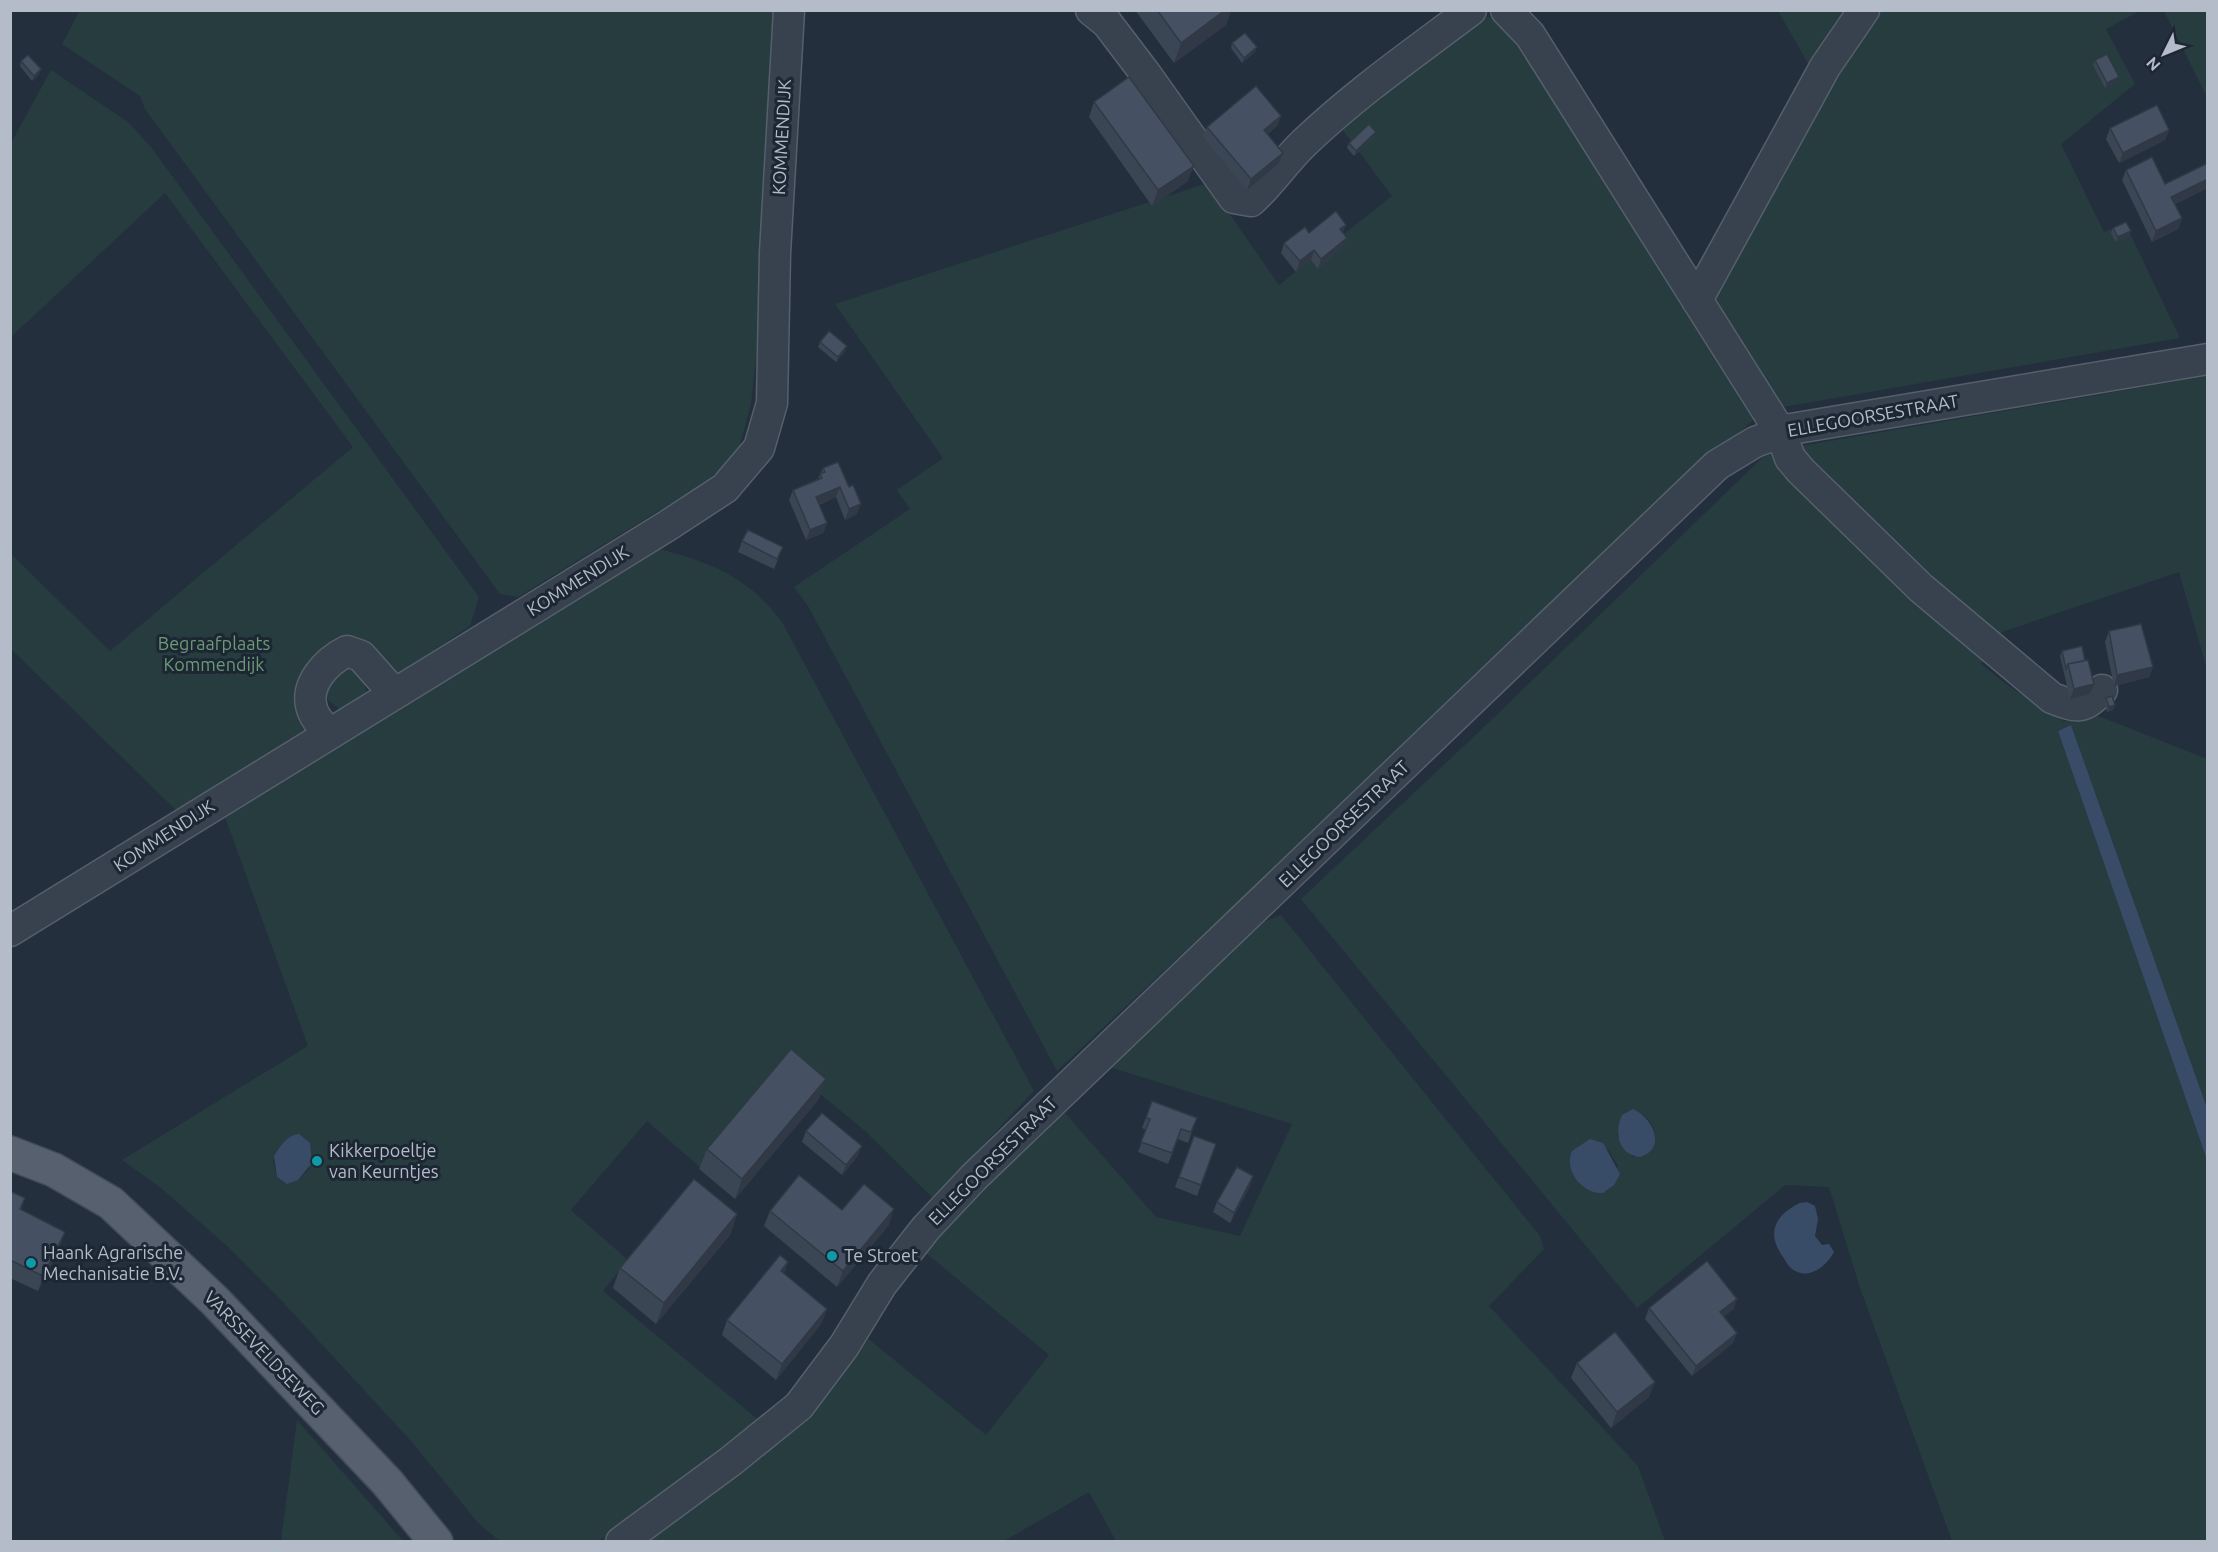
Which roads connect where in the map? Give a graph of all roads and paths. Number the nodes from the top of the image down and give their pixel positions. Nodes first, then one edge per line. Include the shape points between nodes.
1 (789, 10) edge
2 (1091, 10) edge
3 (1471, 10) edge
4 (1506, 10) edge
5 (1864, 10) edge
6 (1697, 300) junction
7 (2208, 359) edge
8 (1780, 433) junction
9 (2102, 690) dead end
10 (393, 693) junction
11 (328, 734) junction
12 (10, 931) edge
13 (10, 1153) edge
14 (436, 1542) edge
15 (621, 1542) edge

1 - 10 street, KOMMENDIJK via 775,254 772,403 759,448 725,488
2 - 3 street via 1107,23 1234,198 1251,201 1303,144 1352,101
4 - 6 street via 1530,35
5 - 6 street via 1825,68
6 - 8 street
7 - 8 street, ELLEGOORSESTRAAT
8 - 9 street via 1790,458 1825,495 1921,588 2052,698 2076,707 2090,703
8 - 15 street, ELLEGOORSESTRAAT via 1755,442 1717,465 974,1177 926,1228 882,1284 844,1346 798,1406
10 - 11 street, KOMMENDIJK
10 - 11 street via 361,656 347,651 334,658 313,684 312,709
11 - 12 street, KOMMENDIJK
13 - 14 main road, VARSSEVELDSEWEG via 54,1170 111,1203 214,1300 387,1482

